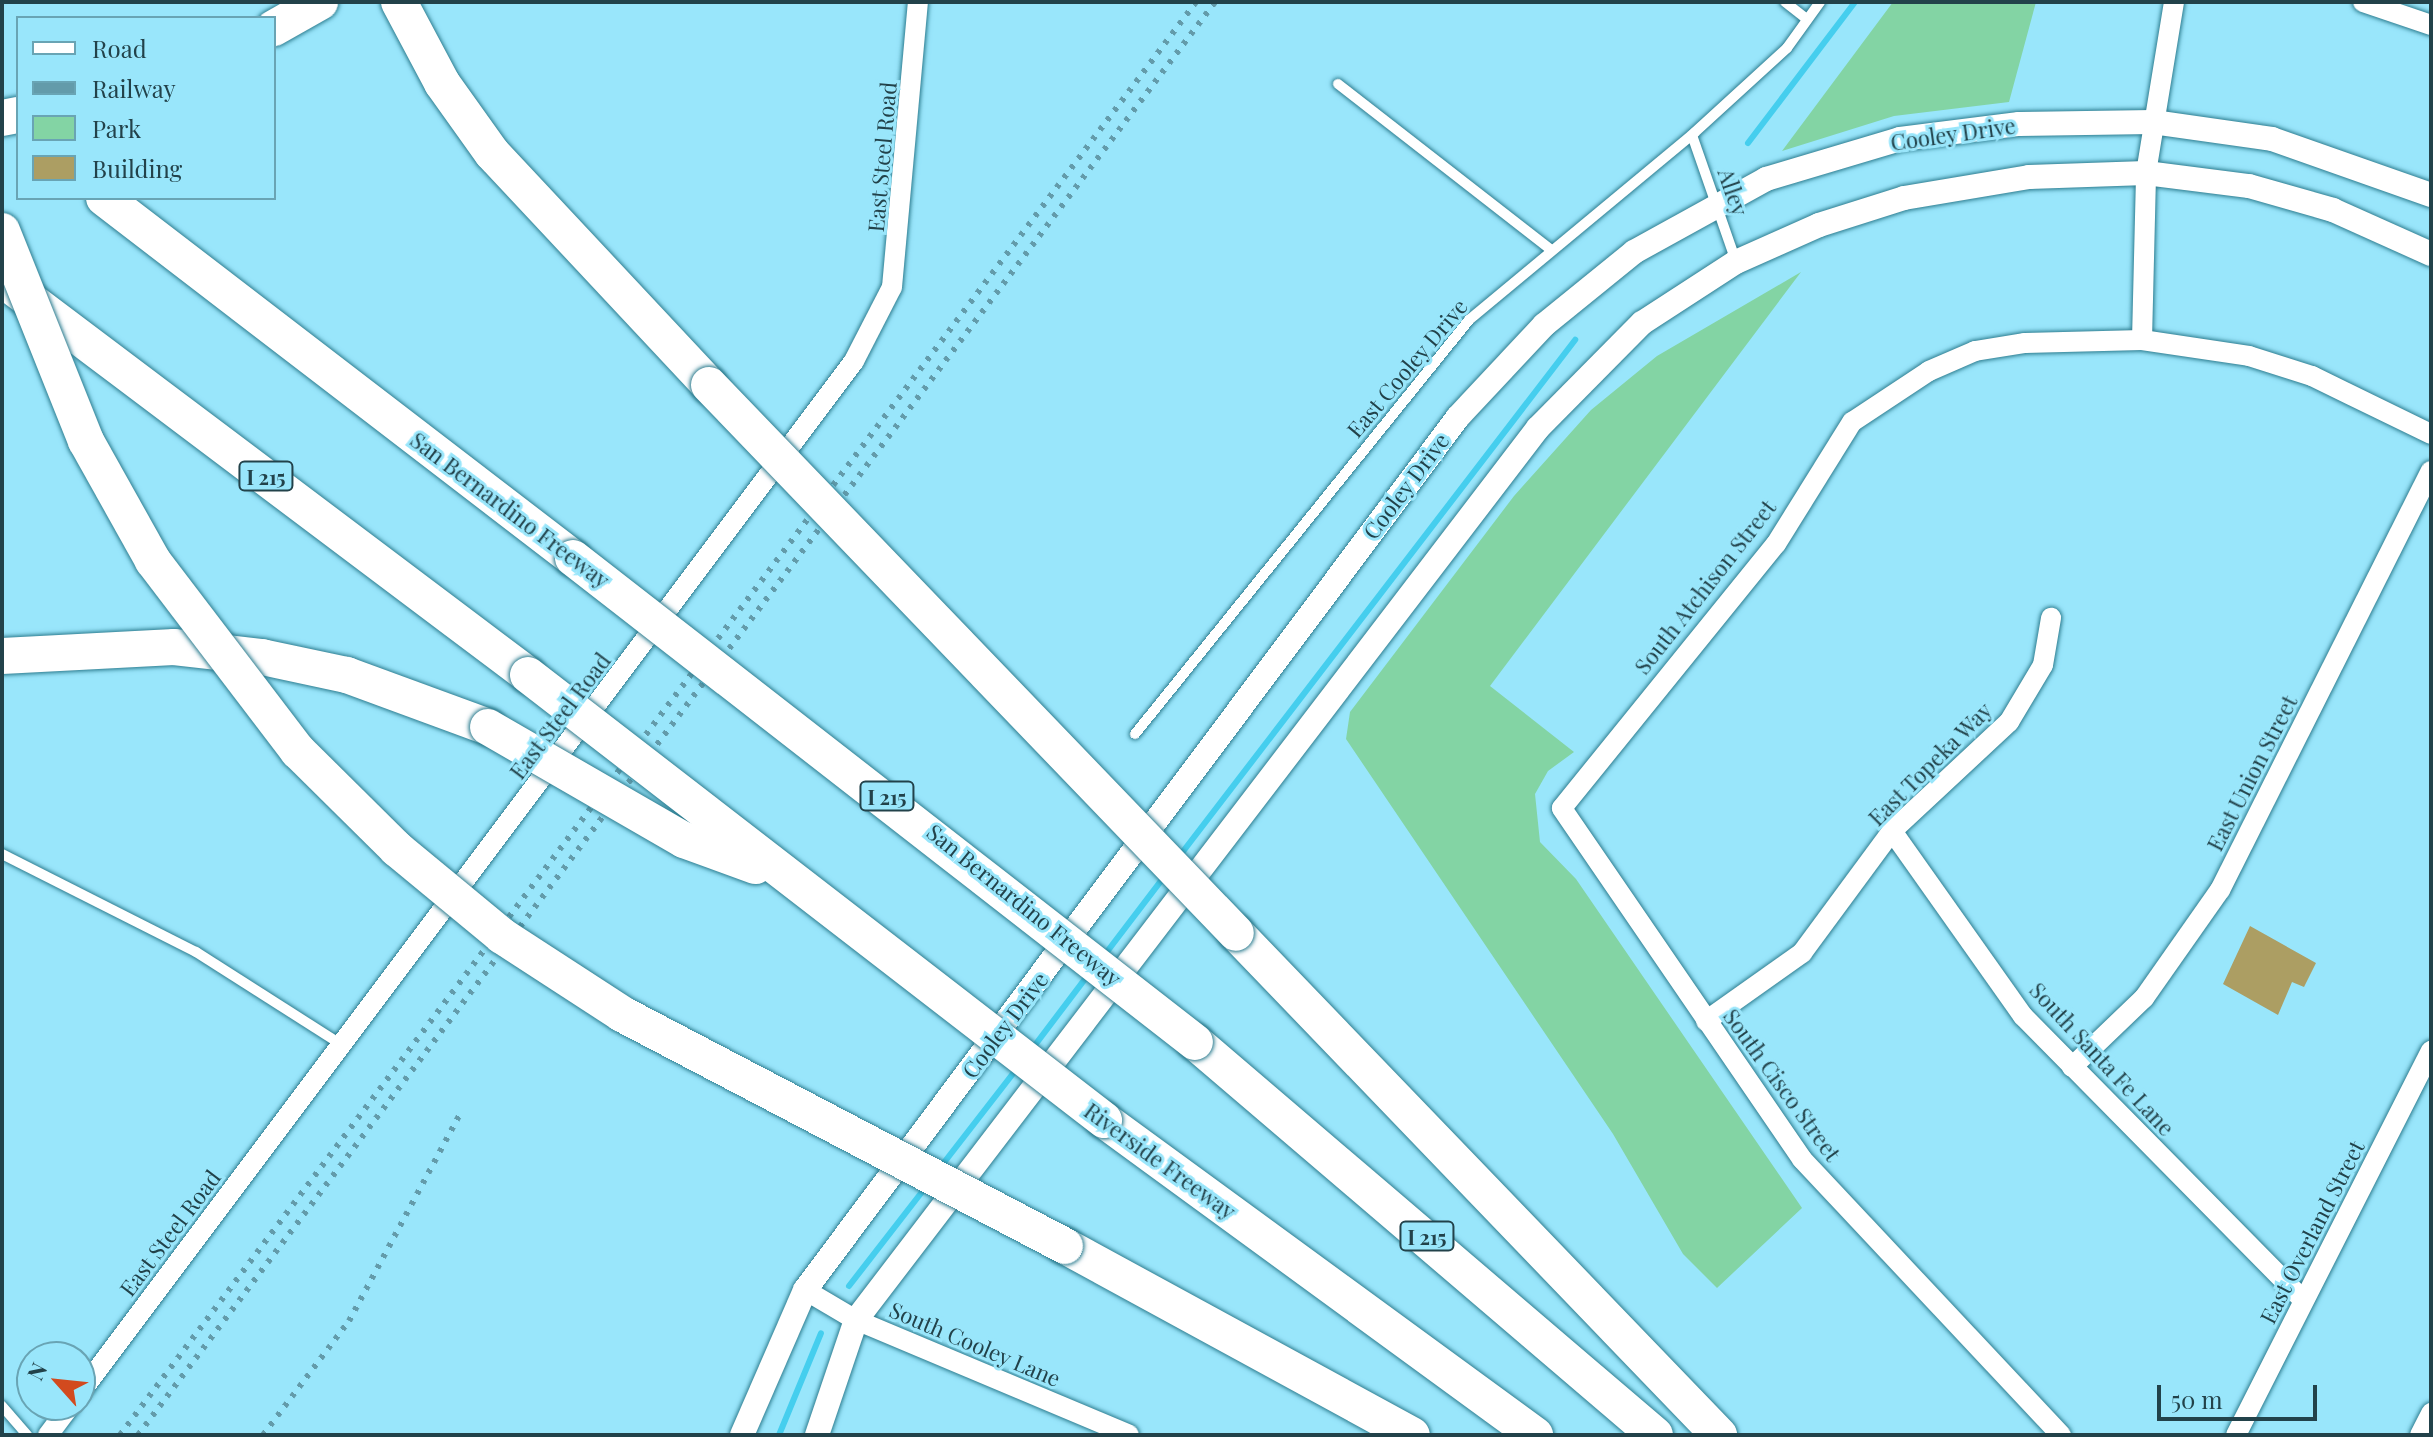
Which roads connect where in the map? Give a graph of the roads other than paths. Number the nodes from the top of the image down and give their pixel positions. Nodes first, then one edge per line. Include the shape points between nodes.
1 (320, 2) edge
2 (399, 2) edge
3 (918, 2) edge
4 (1785, 2) edge
5 (1820, 2) edge
6 (2174, 2) edge
7 (2363, 2) edge
8 (1807, 19) junction
9 (2431, 25) edge
10 (276, 27) edge
11 (1338, 84) dead end
12 (2, 106) edge
13 (16, 121) edge
14 (2153, 122) junction
15 (1692, 135) junction
16 (2146, 173) junction
17 (2431, 195) edge
18 (107, 200) edge
19 (1716, 204) junction
20 (2, 231) edge
21 (1550, 249) junction
22 (2431, 254) edge
23 (1736, 262) junction
24 (2, 279) edge
25 (2142, 340) junction
26 (2431, 434) edge
27 (2431, 471) edge
28 (2051, 618) dead end
29 (2, 656) edge
30 (1135, 734) dead end
31 (1562, 808) joint
32 (1892, 831) junction
33 (2, 854) edge
34 (790, 879) junction
35 (1706, 1021) junction
36 (342, 1045) junction
37 (2431, 1051) edge
38 (2072, 1067) junction
39 (805, 1290) junction
40 (2303, 1300) junction
41 (856, 1320) junction
42 (96, 1372) edge
43 (2, 1406) edge
44 (2431, 1413) edge
45 (27, 1435) edge
46 (742, 1435) edge
47 (817, 1435) edge
48 (1129, 1435) edge
49 (1412, 1435) edge
50 (1535, 1435) edge
51 (1655, 1435) edge
52 (1719, 1435) edge
53 (2061, 1435) edge
54 (2236, 1435) edge
55 (2420, 1435) edge

1 - 10 highway
2 - 52 highway, bridge via 442,83 492,153
3 - 36 street, East Steel Road via 898,254 878,318 820,412
4 - 8 lane
5 - 8 lane, East Cooley Drive
6 - 14 street
7 - 9 street
8 - 15 lane, East Cooley Drive via 1787,48
11 - 21 lane
12 - 13 highway
14 - 16 street
14 - 17 street, Cooley Drive via 2272,139
14 - 19 street, Cooley Drive via 2019,124 1900,139 1766,179
15 - 19 lane, Alley
15 - 21 lane, East Cooley Drive
16 - 22 street via 2249,186 2333,210
16 - 23 street via 2029,177 1904,198
16 - 25 street
18 - 51 highway, San Bernardino Freeway / I 215, bridge via 788,718 1195,1042
19 - 23 lane, Alley
19 - 39 street, Cooley Drive via 1634,252 1544,325 1458,417
20 - 49 highway, bridge via 86,441 153,561 298,751 397,849 502,936 622,1014
21 - 30 lane, East Cooley Drive via 1469,320
23 - 41 street via 1642,323 1538,428
24 - 34 highway, I 215, bridge
25 - 26 street, South Atchison Street via 2249,356 2312,376
25 - 31 street, South Atchison Street via 2071,339 1975,351 1883,397 1852,422 1776,544
27 - 38 street, East Union Street via 2220,890 2144,998
28 - 32 street, East Topeka Way via 2043,665 2009,722
29 - 34 highway, bridge via 174,647 262,657 347,675 488,727 684,840
31 - 35 street, South Cisco Street
32 - 35 street, East Topeka Way via 1802,953
32 - 38 street, South Santa Fe Lane via 2023,1016
33 - 36 lane via 209,960
34 - 50 highway, Riverside Freeway / I 215, bridge via 1104,1120
35 - 53 street, South Cisco Street via 1802,1159
36 - 42 street, East Steel Road
37 - 40 street, East Overland Street
38 - 40 street, South Santa Fe Lane
39 - 41 street, South Cooley Lane
39 - 46 street, Cooley Drive
40 - 54 street, East Overland Street
41 - 47 street
41 - 48 street, South Cooley Lane
43 - 45 lane
44 - 55 street

